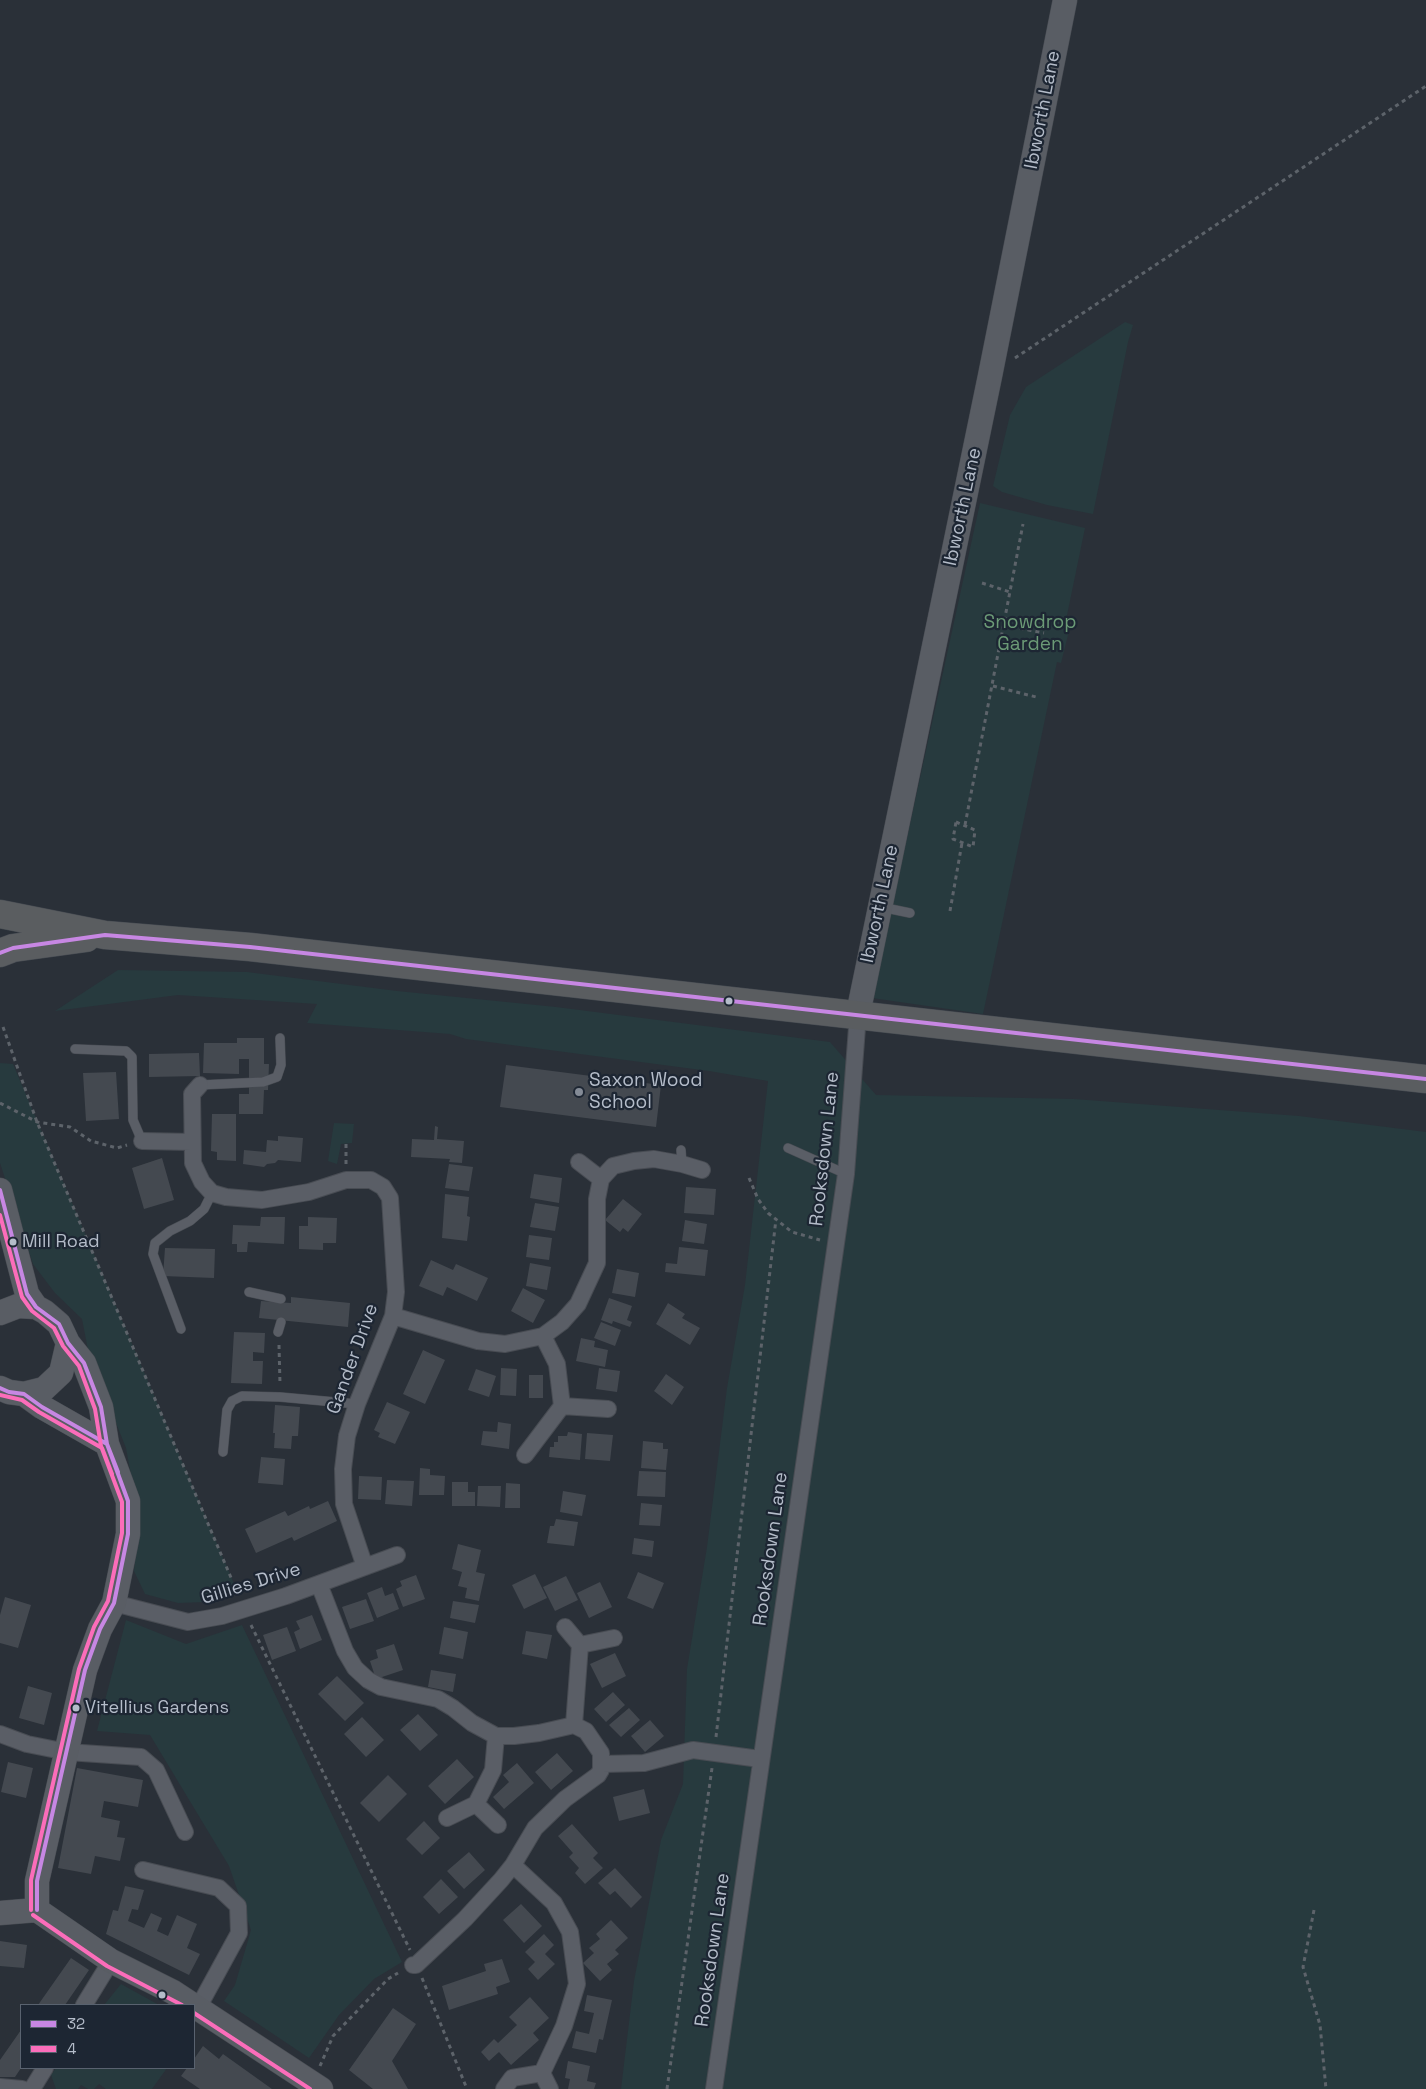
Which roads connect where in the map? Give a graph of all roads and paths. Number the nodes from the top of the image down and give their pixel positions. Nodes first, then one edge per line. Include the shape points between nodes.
1 (1064, 0) edge
2 (1426, 86) edge
3 (1012, 360) dead end
4 (1023, 524) dead end
5 (982, 583) dead end
6 (1010, 592) junction
7 (1004, 625) junction
8 (1044, 633) dead end
9 (993, 686) junction
10 (1036, 697) dead end
11 (965, 825) junction
12 (962, 843) junction
13 (880, 907) junction
14 (950, 910) dead end
15 (910, 913) dead end
16 (0, 914) edge
17 (105, 935) junction
18 (0, 953) edge
19 (858, 1014) junction
20 (3, 1027) dead end
21 (280, 1038) dead end
22 (76, 1049) dead end
23 (1426, 1079) edge
24 (200, 1085) joint
25 (0, 1103) edge
26 (37, 1122) junction
27 (142, 1141) junction
28 (192, 1142) junction
29 (788, 1148) dead end
30 (579, 1162) dead end
31 (702, 1170) dead end
32 (846, 1174) junction
33 (750, 1178) dead end
34 (601, 1179) junction
35 (0, 1190) edge
36 (212, 1193) junction
37 (776, 1220) junction
38 (835, 1244) junction
39 (249, 1292) dead end
40 (281, 1299) dead end
41 (36, 1308) junction
42 (0, 1313) edge
43 (393, 1316) junction
44 (281, 1322) dead end
45 (181, 1329) dead end
46 (278, 1332) joint
47 (543, 1336) junction
48 (68, 1343) junction
49 (0, 1388) edge
50 (24, 1394) junction
51 (280, 1397) junction
52 (358, 1404) junction
53 (562, 1406) junction
54 (608, 1409) dead end
55 (107, 1444) junction
56 (223, 1452) dead end
57 (525, 1455) dead end
58 (397, 1555) dead end
59 (365, 1567) junction
60 (232, 1580) dead end
61 (319, 1584) junction
62 (114, 1603) junction
63 (250, 1623) dead end
64 (565, 1626) dead end
65 (614, 1638) dead end
66 (580, 1645) junction
67 (574, 1725) junction
68 (0, 1734) edge
69 (496, 1736) junction
70 (67, 1752) junction
71 (715, 1752) junction
72 (760, 1759) junction
73 (602, 1764) junction
74 (476, 1804) junction
75 (446, 1818) dead end
76 (498, 1825) dead end
77 (185, 1832) dead end
78 (514, 1865) junction
79 (143, 1870) dead end
80 (37, 1910) junction
81 (1314, 1910) dead end
82 (0, 1913) edge
83 (112, 1961) junction
84 (414, 1963) junction
85 (85, 2004) edge
86 (192, 2004) edge
87 (195, 2006) edge
88 (198, 2008) junction
89 (44, 2069) edge
90 (542, 2073) junction
91 (320, 2078) edge
92 (0, 2087) edge
93 (22, 2089) edge
94 (32, 2089) edge
95 (467, 2089) edge
96 (504, 2089) edge
97 (550, 2089) edge
98 (667, 2089) edge
99 (714, 2089) edge
100 (1326, 2089) edge

1 - 13 street, Ibworth Lane
2 - 3 path
4 - 6 path
5 - 6 path
6 - 7 path
7 - 8 path
7 - 9 path
9 - 10 path
9 - 11 path
11 - 12 path via 956,822 953,839
11 - 12 path via 975,830 973,847
12 - 14 path
13 - 15 lane
13 - 19 street, Ibworth Lane
16 - 17 highway
17 - 18 highway via 13,948
17 - 19 highway via 250,947
19 - 23 highway
19 - 32 street, Rooksdown Lane
20 - 26 path
21 - 24 lane via 281,1065 277,1077 262,1082
22 - 27 lane via 126,1051 132,1057 134,1120
24 - 28 street via 192,1094
25 - 26 path
26 - 27 path via 70,1127 91,1141 118,1148
26 - 60 path
27 - 28 street
28 - 36 street via 192,1163
29 - 32 lane
30 - 34 street
31 - 34 street via 682,1157 654,1159 613,1166
32 - 38 street, Rooksdown Lane
33 - 37 path via 758,1199
34 - 47 street via 597,1199 597,1263 578,1304
35 - 41 street via 27,1294
36 - 43 street, Gander Drive via 262,1200 309,1192 346,1180 371,1180 383,1187 390,1198 396,1292
36 - 45 lane via 204,1209 156,1243 153,1254
37 - 38 path via 792,1232
37 - 71 path
38 - 72 street, Rooksdown Lane
39 - 40 lane
41 - 42 street via 18,1306
41 - 48 street via 59,1324
43 - 47 street via 478,1341 505,1344
43 - 52 street, Gander Drive
44 - 46 lane
46 - 51 path
47 - 53 street via 557,1364
48 - 50 street via 61,1373 44,1389
48 - 55 street via 84,1363 98,1398
49 - 50 street
50 - 55 street
51 - 52 lane
51 - 56 lane via 242,1396 232,1401 227,1410
52 - 59 street, Gander Drive via 347,1436 343,1469 344,1504
53 - 54 street
53 - 57 street
55 - 62 street via 128,1501 128,1534
58 - 59 street, Gillies Drive
59 - 61 street, Gillies Drive
61 - 62 street, Gillies Drive via 222,1616 188,1622
61 - 69 street via 345,1651 355,1668 368,1680 381,1687 438,1699
62 - 70 street via 100,1629 85,1670
63 - 84 path
64 - 66 street
65 - 66 street
66 - 67 street
67 - 69 street via 539,1733
67 - 73 street via 586,1731 597,1746
68 - 70 street via 27,1744
69 - 74 street via 493,1770
70 - 77 street via 141,1757 156,1770
70 - 80 street via 36,1881
71 - 72 street
71 - 73 street via 693,1750 644,1763
71 - 98 path
72 - 99 street, Rooksdown Lane
73 - 78 street via 598,1775 565,1799 535,1828
74 - 75 street
74 - 76 street
78 - 84 street via 466,1919 416,1965
78 - 90 street via 554,1903 570,1932 577,1984 564,2026
79 - 88 street via 219,1888 238,1906 239,1934
80 - 82 street
80 - 83 street
81 - 100 path via 1303,1967 1320,2025
83 - 85 street
83 - 86 street
84 - 91 path via 388,1979 333,2036
84 - 95 path
87 - 88 street
88 - 91 street
89 - 94 street
90 - 96 street via 512,2078
90 - 97 street
92 - 93 street

